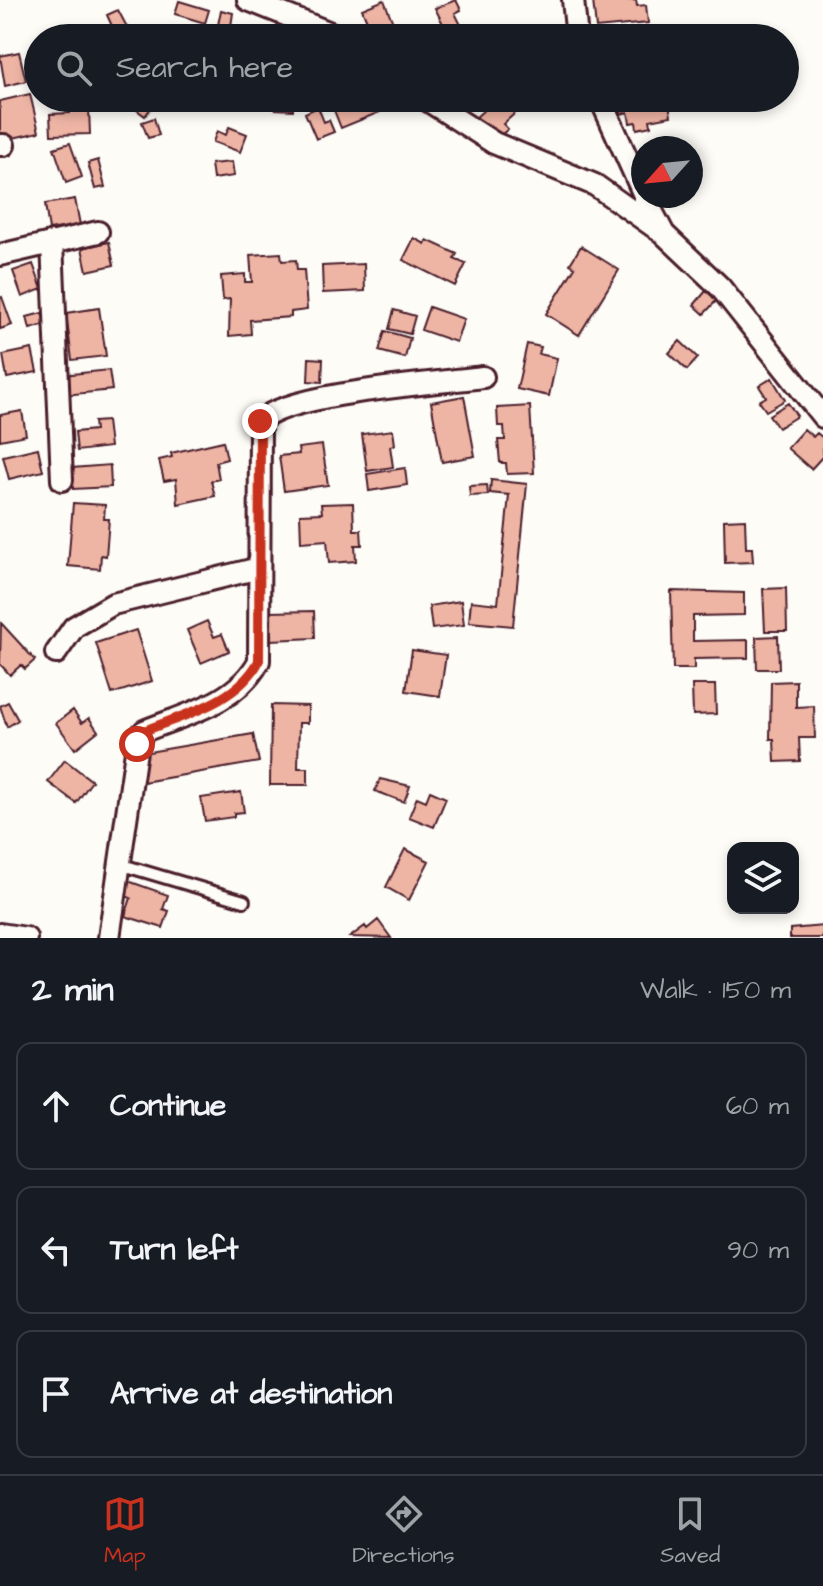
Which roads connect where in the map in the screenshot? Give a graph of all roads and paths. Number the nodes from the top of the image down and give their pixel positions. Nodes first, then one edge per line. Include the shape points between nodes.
1 (248, 0) edge
2 (573, 0) edge
3 (308, 24) edge
4 (576, 24) edge
5 (446, 112) edge
6 (606, 112) edge
7 (631, 166) edge
8 (651, 208) edge
9 (98, 232) dead end
10 (664, 234) junction
11 (52, 242) junction
12 (0, 255) edge
13 (483, 377) dead end
14 (823, 417) edge
15 (62, 480) dead end
16 (259, 568) junction
17 (56, 653) dead end
18 (117, 864) junction
19 (244, 901) dead end
20 (0, 934) edge
21 (26, 938) edge
22 (109, 938) edge

1 - 3 street
2 - 4 street
5 - 10 street via 494,143 595,185
6 - 7 street
8 - 10 street
9 - 11 street
10 - 14 street via 720,287
11 - 12 street
11 - 15 street
13 - 16 street via 378,390 268,413 257,429
16 - 17 street via 113,604 74,627
16 - 18 street via 259,661 249,681 231,694 144,731 132,761
18 - 19 lane
18 - 22 street
20 - 21 street

